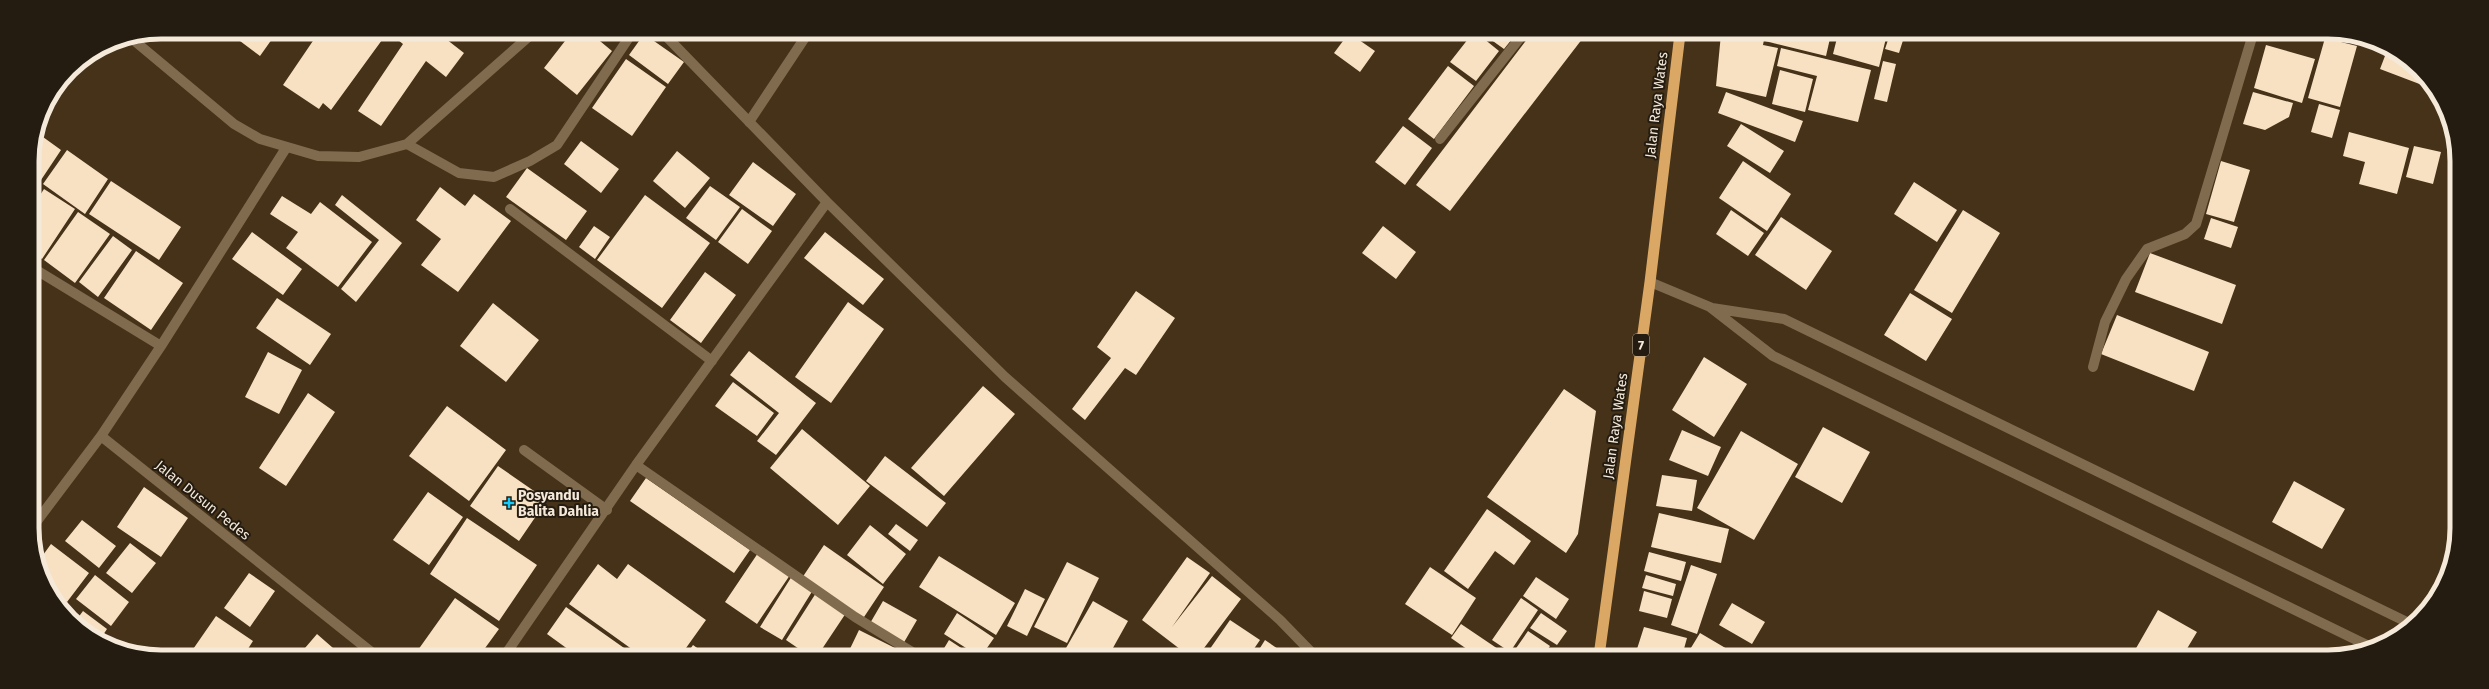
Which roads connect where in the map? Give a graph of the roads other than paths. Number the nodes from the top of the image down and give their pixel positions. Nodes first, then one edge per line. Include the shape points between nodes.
1 (526, 39) edge
2 (627, 39) edge
3 (668, 39) edge
4 (804, 39) edge
5 (1519, 39) edge
6 (1679, 39) edge
7 (2252, 39) edge
8 (136, 41) edge
9 (749, 122) junction
10 (1440, 139) dead end
11 (407, 144) junction
12 (286, 148) junction
13 (827, 202) junction
14 (510, 209) dead end
15 (39, 272) edge
16 (1650, 282) junction
17 (1710, 307) junction
18 (161, 346) junction
19 (712, 361) junction
20 (2093, 367) dead end
21 (101, 436) junction
22 (524, 450) dead end
23 (636, 465) junction
24 (607, 510) junction
25 (39, 519) edge
26 (2406, 622) edge
27 (2366, 644) edge
28 (369, 650) edge
29 (509, 650) edge
30 (909, 650) edge
31 (1309, 650) edge
32 (1600, 650) edge

1 - 11 street
2 - 11 street via 557,145 530,161 494,177 459,173
3 - 9 street
4 - 9 street
5 - 10 street
6 - 16 highway, Jalan Raya Wates / 7
7 - 20 street via 2196,224 2185,234 2147,249 2126,279 2105,322
8 - 12 street via 234,124 260,139
9 - 13 street
11 - 12 street via 359,157 318,156
12 - 18 street
13 - 19 street
13 - 31 street via 1005,377 1280,620
14 - 19 street
15 - 18 street
16 - 17 street
16 - 32 highway, Jalan Raya Wates / 7
17 - 26 street via 1784,319
17 - 27 street via 1773,356
18 - 21 street
19 - 23 street
21 - 25 street
21 - 28 street, Jalan Dusun Pedes
22 - 24 street
23 - 24 street
23 - 30 street via 855,617
24 - 29 street

